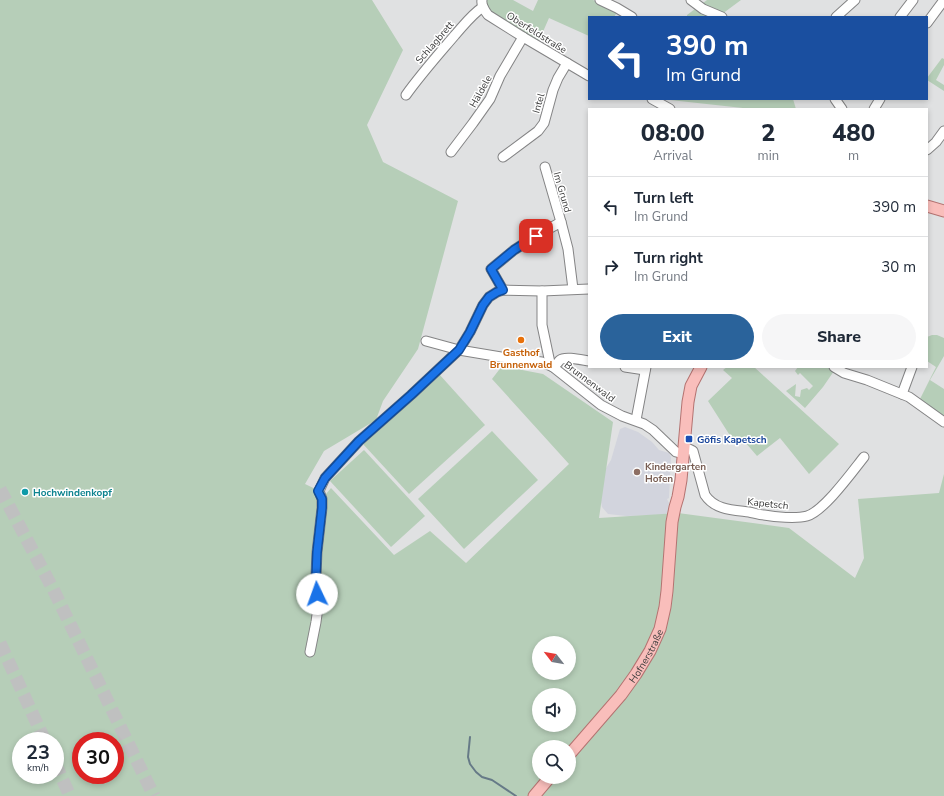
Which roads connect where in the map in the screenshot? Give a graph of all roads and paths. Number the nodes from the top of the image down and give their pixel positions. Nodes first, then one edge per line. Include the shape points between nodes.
1 (600, 0) edge
2 (690, 0) edge
3 (855, 0) edge
4 (913, 0) edge
5 (944, 0) edge
6 (482, 3) edge
7 (630, 16) edge
8 (720, 16) edge
9 (837, 16) edge
10 (901, 16) edge
11 (928, 22) edge
12 (523, 37) junction
13 (567, 63) junction
14 (588, 75) edge
15 (406, 95) dead end
16 (654, 100) edge
17 (668, 108) edge
18 (944, 131) edge
19 (928, 149) edge
20 (451, 152) dead end
21 (503, 157) dead end
22 (545, 167) dead end
23 (928, 206) edge
24 (944, 211) edge
25 (561, 222) junction
26 (573, 289) junction
27 (588, 289) edge
28 (503, 290) junction
29 (542, 291) junction
30 (426, 342) dead end
31 (459, 350) junction
32 (588, 361) edge
33 (553, 367) junction
34 (635, 368) edge
35 (700, 368) edge
36 (836, 368) edge
37 (912, 368) edge
38 (645, 369) edge
39 (902, 394) junction
40 (636, 420) junction
41 (944, 422) edge
42 (684, 451) junction
43 (864, 457) dead end
44 (310, 652) dead end
45 (576, 747) edge
46 (544, 784) edge
47 (534, 796) edge

1 - 7 street
2 - 8 street
3 - 9 street
4 - 10 street
5 - 11 street
6 - 12 street, Oberfeldstraße via 488,15
6 - 15 street, Schlagbrett
12 - 13 street, Oberfeldstraße
12 - 20 street, Häldele via 490,99
13 - 14 street, Oberfeldstraße
13 - 21 street, Intel via 558,78 544,123 538,131
16 - 17 street
18 - 19 street
22 - 25 street, Im Grund
23 - 24 main road
25 - 26 street, Im Grund via 568,249
25 - 28 street, Im Grund via 514,250 491,269
26 - 27 street
26 - 29 street
28 - 29 street
28 - 31 street via 489,297 483,305
29 - 33 street, Brunnenwald via 542,325
30 - 31 street, Brunnenwald
31 - 33 street, Brunnenwald via 542,362
31 - 44 street via 359,441 325,478 318,491 322,499 322,508 316,576 318,606
32 - 33 street, Brunnenwald via 564,358
33 - 40 street, Brunnenwald via 601,405
34 - 38 street
35 - 42 main road, Hofnerstraße via 689,396
36 - 39 street
37 - 39 street
38 - 40 street
39 - 41 street
40 - 42 street, Brunnenwald via 652,430 676,452
42 - 43 street, Kapetsch via 693,451 705,495 712,503 736,511 798,517 816,512
42 - 45 main road, Hofnerstraße via 678,497 679,512 672,535 665,607 660,629 636,674
46 - 47 main road

